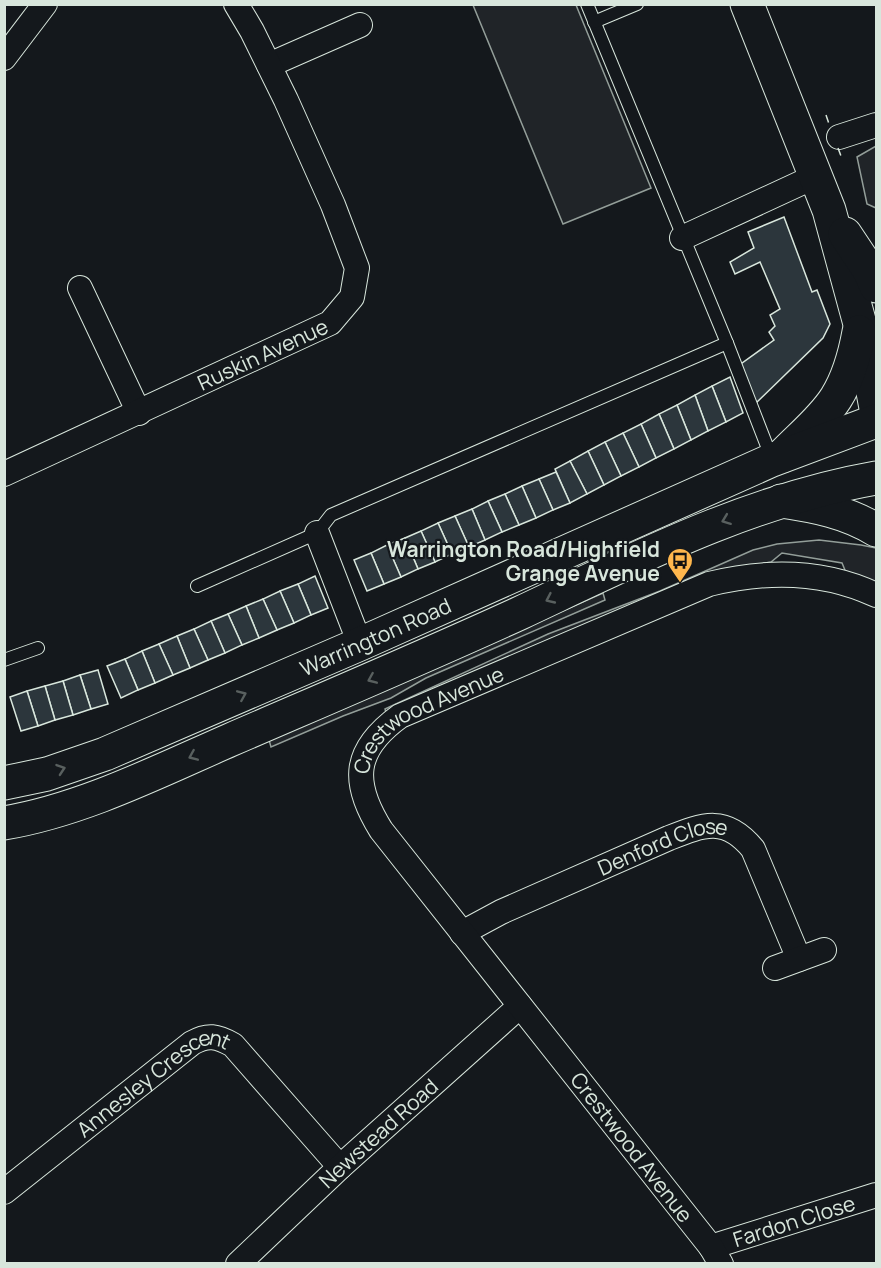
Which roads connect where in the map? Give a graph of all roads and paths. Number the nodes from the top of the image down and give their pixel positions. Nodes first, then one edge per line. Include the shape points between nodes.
1 (45, 4) edge
2 (236, 4) edge
3 (587, 4) edge
4 (637, 4) edge
5 (747, 4) edge
6 (594, 22) junction
7 (360, 25) dead end
8 (4, 58) edge
9 (269, 65) junction
10 (876, 125) edge
11 (839, 137) dead end
12 (816, 176) junction
13 (829, 210) junction
14 (682, 238) junction
15 (876, 256) edge
16 (876, 286) edge
17 (80, 288) dead end
18 (860, 324) junction
19 (727, 343) junction
20 (876, 408) edge
21 (139, 412) junction
22 (876, 421) edge
23 (777, 458) junction
24 (4, 474) edge
25 (876, 478) edge
26 (781, 501) junction
27 (876, 530) edge
28 (317, 533) junction
29 (197, 586) dead end
30 (876, 595) edge
31 (360, 644) junction
32 (38, 648) dead end
33 (4, 660) edge
34 (4, 783) edge
35 (4, 823) edge
36 (462, 933) junction
37 (825, 950) dead end
38 (799, 959) junction
39 (775, 968) dead end
40 (520, 1006) junction
41 (340, 1167) junction
42 (4, 1192) edge
43 (876, 1194) edge
44 (716, 1255) edge
45 (238, 1263) edge

1 - 8 street
2 - 9 street, Ruskin Avenue
3 - 6 lane
4 - 6 lane
5 - 12 main road
6 - 14 lane
7 - 9 street
9 - 21 street, Ruskin Avenue via 333,205 357,268 352,297 330,323
10 - 11 street
12 - 13 main road
12 - 14 street
13 - 15 main road
13 - 16 main road
13 - 18 main road
14 - 19 lane
17 - 21 street
18 - 20 main road
18 - 23 main road via 856,349 837,396
19 - 23 lane
19 - 28 lane via 331,515
21 - 24 street, Ruskin Avenue
22 - 23 main road, Warrington Road
23 - 31 main road, Warrington Road
25 - 26 main road, Warrington Road
26 - 27 main road via 845,514
26 -> 35 main road, Warrington Road via 696,532 446,647 128,785
28 - 29 lane
28 - 31 street
30 - 36 street, Crestwood Avenue via 843,582 788,573 738,577 710,584 400,716 383,729 364,755 361,777 371,814
34 -> 31 main road, Warrington Road via 47,774 105,754
32 - 33 lane
36 - 38 street, Denford Close via 669,838 693,828 716,825 742,836 753,849
36 - 40 street, Crestwood Avenue
37 - 38 street
38 - 39 street
40 - 41 street, Newstead Road
40 - 44 street, Crestwood Avenue
41 - 42 street, Annesley Crescent via 233,1044 217,1036 204,1036
41 - 45 street, Newstead Road
43 - 44 street, Fardon Close

